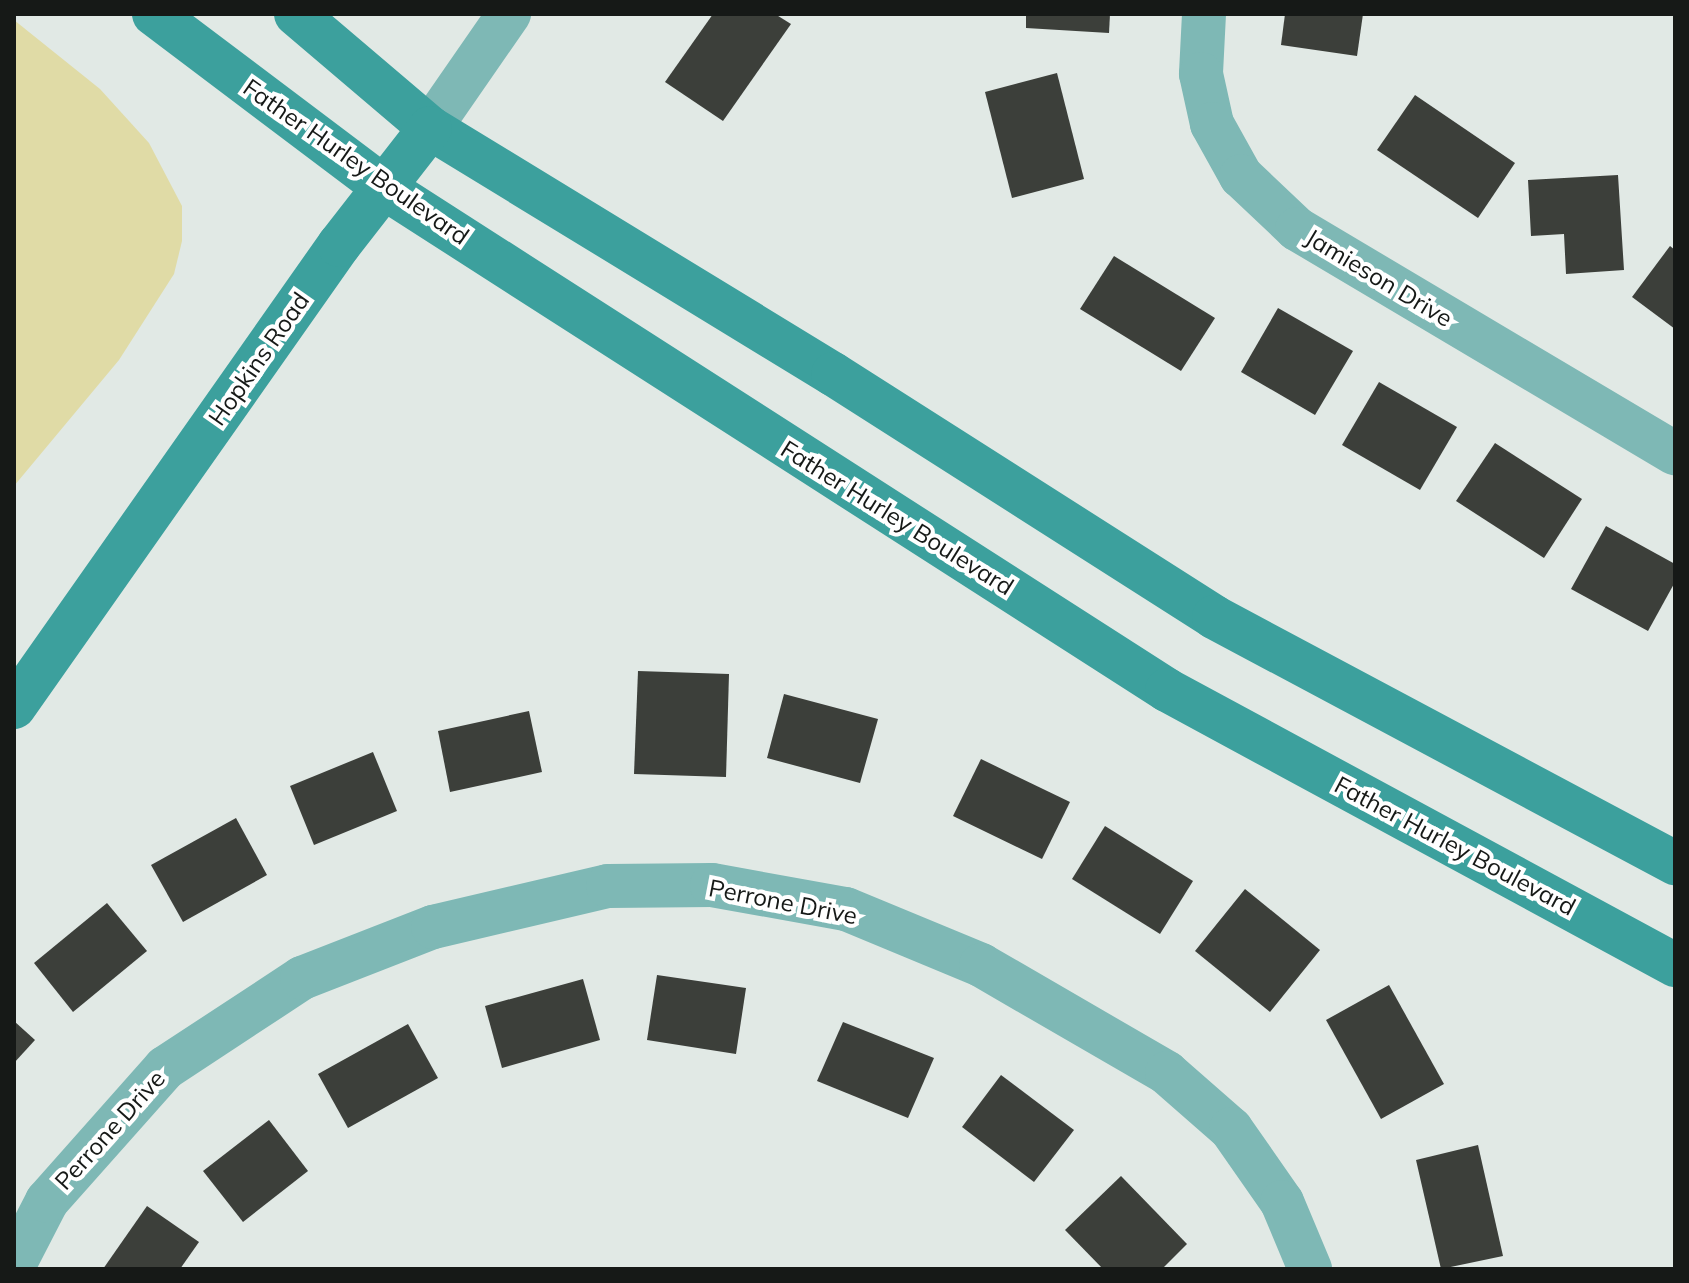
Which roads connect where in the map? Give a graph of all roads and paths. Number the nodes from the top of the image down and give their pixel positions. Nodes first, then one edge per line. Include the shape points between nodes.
1 (154, 14) edge
2 (296, 14) edge
3 (509, 14) edge
4 (1204, 14) edge
5 (430, 128) junction
6 (386, 189) junction
7 (1675, 453) edge
8 (14, 707) edge
9 (1675, 863) edge
10 (1675, 965) edge
11 (14, 1265) edge
12 (1310, 1269) edge

1 - 6 main road, Father Hurley Boulevard
2 - 5 main road
3 - 5 street, Hopkins Road
4 - 7 street, Jamieson Drive via 1201,74 1212,124 1241,176 1297,229
5 - 6 main road, Hopkins Road
5 - 9 main road via 833,374 1214,617
6 - 8 main road, Hopkins Road via 339,245
6 - 10 main road, Father Hurley Boulevard via 1167,690
11 - 12 street, Perrone Drive via 47,1201 165,1068 302,978 433,927 608,886 712,885 846,909 954,954 1167,1073 1231,1129 1282,1202

